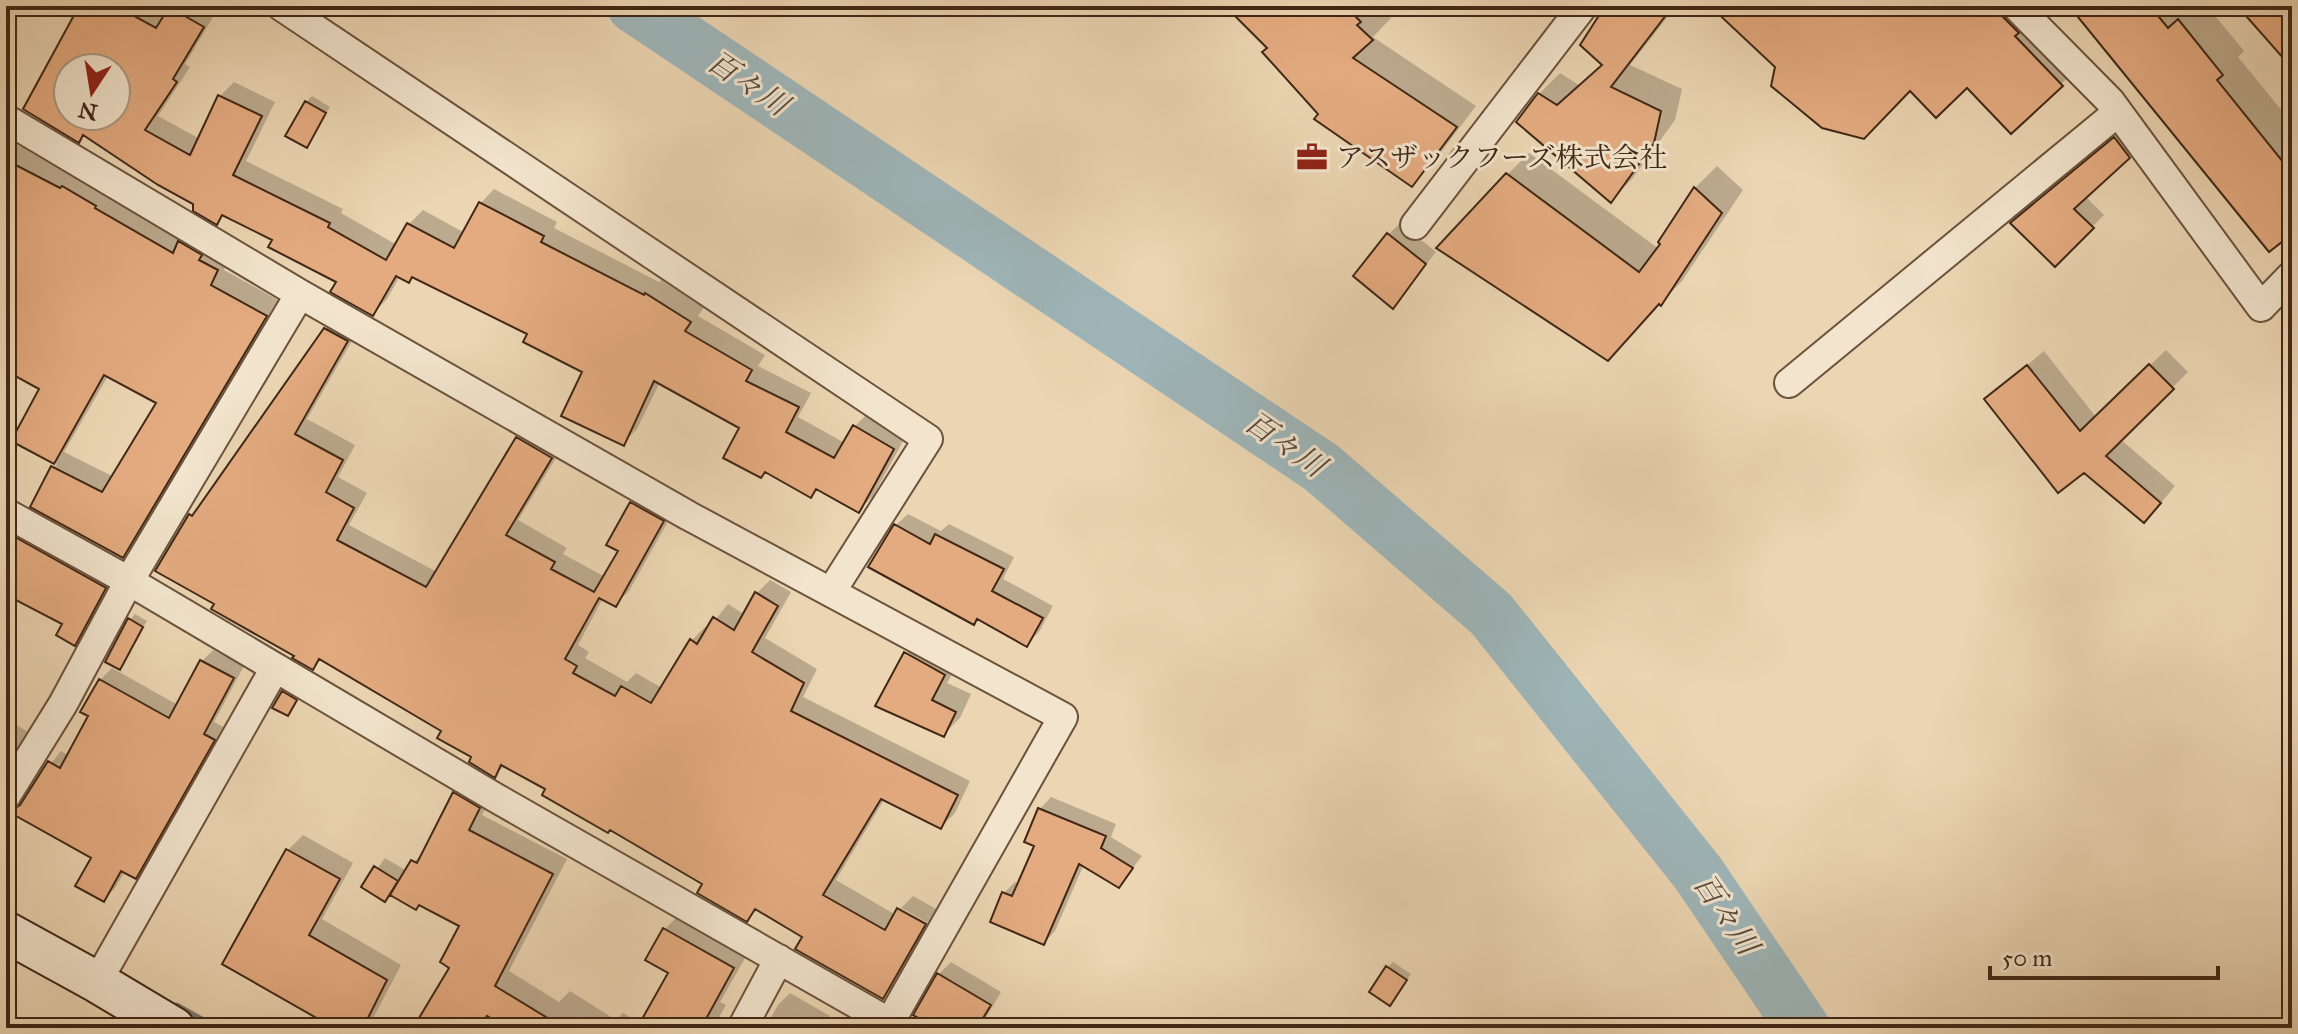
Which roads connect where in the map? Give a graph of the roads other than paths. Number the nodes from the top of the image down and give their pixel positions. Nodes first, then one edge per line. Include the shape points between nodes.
1 (281, 6) edge
2 (1583, 6) edge
3 (2016, 6) edge
4 (2118, 112) junction
5 (6, 119) edge
6 (1415, 225) dead end
7 (2292, 275) edge
8 (300, 294) junction
9 (1789, 383) dead end
10 (6, 513) edge
11 (129, 581) junction
12 (831, 592) junction
13 (275, 668) junction
14 (6, 796) edge
15 (6, 932) edge
16 (779, 959) junction
17 (97, 982) junction
18 (895, 1025) edge
19 (174, 1028) edge
20 (742, 1028) edge

1 - 12 street via 928,439
2 - 6 street
3 - 4 street
4 - 7 street via 2261,307
4 - 9 street
5 - 8 street
8 - 11 street
8 - 12 street
10 - 11 street
11 - 13 street
11 - 14 street
12 - 18 street via 1063,717
13 - 16 street
13 - 17 street
15 - 17 street
16 - 18 street
16 - 20 street
17 - 19 street

